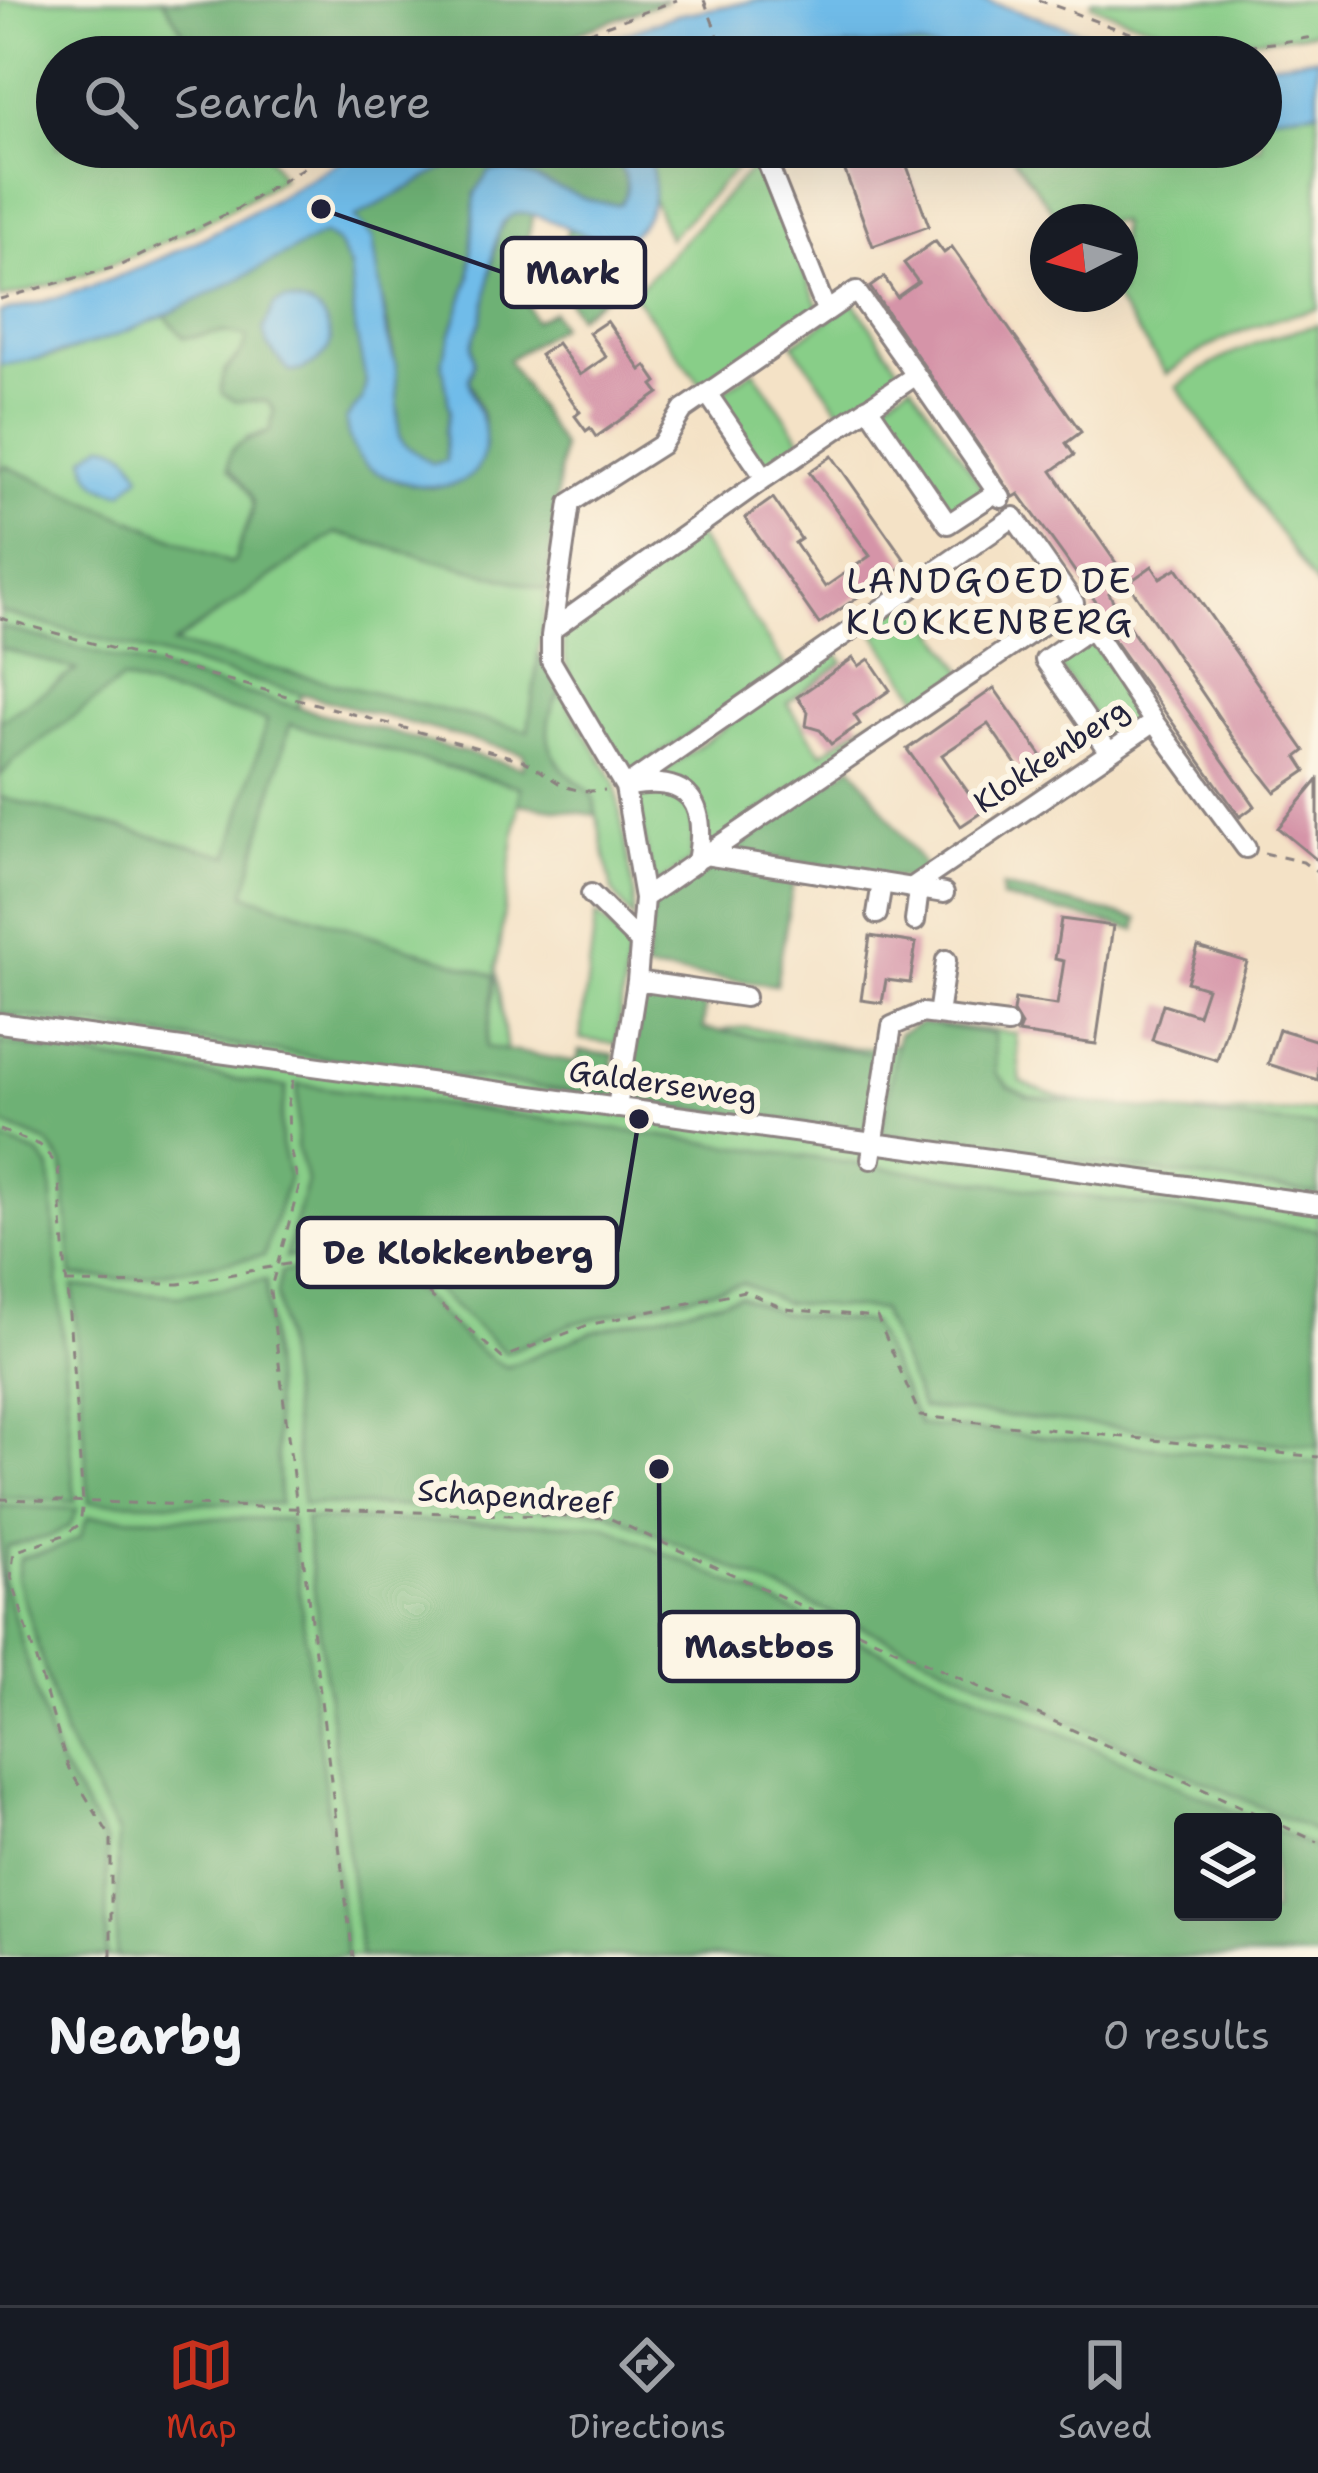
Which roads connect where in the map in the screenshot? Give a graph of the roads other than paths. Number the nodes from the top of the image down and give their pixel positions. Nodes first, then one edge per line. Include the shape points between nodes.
1 (769, 168) edge
2 (826, 310) junction
3 (916, 375) junction
4 (707, 393) junction
5 (868, 407) junction
6 (766, 478) junction
7 (997, 492) junction
8 (1014, 517) junction
9 (1074, 603) junction
10 (553, 628) junction
11 (1091, 628) junction
12 (1154, 722) junction
13 (1109, 752) junction
14 (625, 787) junction
15 (1246, 848) road end
16 (701, 858) junction
17 (882, 883) junction
18 (915, 888) junction
19 (944, 893) dead end
20 (591, 894) dead end
21 (644, 898) junction
22 (877, 914) dead end
23 (915, 921) dead end
24 (640, 943) junction
25 (946, 960) dead end
26 (637, 981) junction
27 (745, 997) dead end
28 (938, 1015) junction
29 (0, 1023) edge
30 (1008, 1024) dead end
31 (617, 1108) junction
32 (873, 1151) junction
33 (1318, 1204) edge

1 - 2 street
2 - 3 street via 856,291
2 - 4 street
3 - 5 street
3 - 7 street
4 - 6 street
4 - 10 street via 683,410 661,445 570,503
5 - 6 street via 823,430
5 - 7 street via 948,524
6 - 10 street
7 - 8 street
8 - 9 street
8 - 14 street
9 - 11 street
9 - 16 street
10 - 14 street via 551,661
11 - 12 street
11 - 13 street via 1045,660
12 - 13 street, Klokkenberg
12 - 15 street, Klokkenberg
13 - 18 street, Klokkenberg
14 - 16 street via 674,785 702,821
14 - 21 street
16 - 17 street
16 - 21 street
17 - 18 street
17 - 22 street
18 - 19 street
18 - 23 street
20 - 24 street
21 - 24 street
24 - 26 street
25 - 28 street
26 - 27 street
26 - 31 street
28 - 30 street
28 - 32 street via 892,1026
29 - 31 street, Galderseweg
31 - 32 street, Galderseweg
32 - 33 street, Galderseweg

